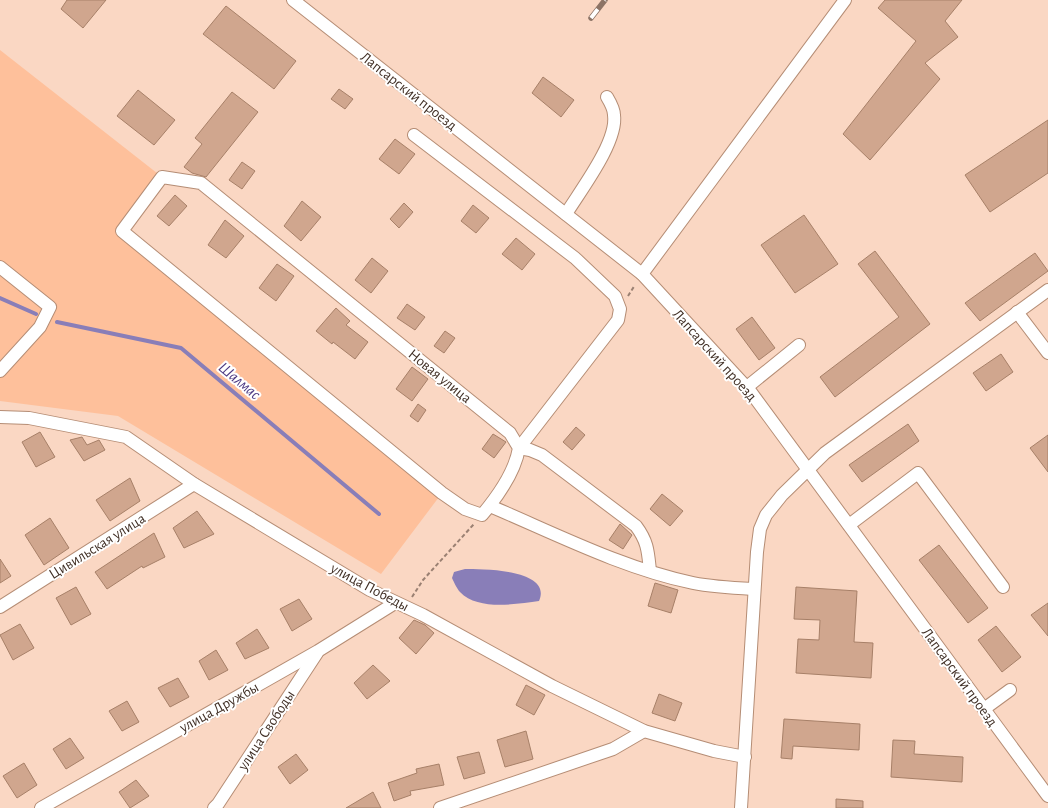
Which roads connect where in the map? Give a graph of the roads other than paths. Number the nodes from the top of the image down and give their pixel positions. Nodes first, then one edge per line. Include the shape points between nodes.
1 (293, 0) edge
2 (845, 0) edge
3 (608, 97) dead end
4 (414, 135) dead end
5 (566, 214) junction
6 (0, 267) edge
7 (642, 274) junction
8 (1048, 290) edge
9 (1017, 312) junction
10 (799, 345) dead end
11 (1048, 353) edge
12 (0, 371) edge
13 (746, 387) junction
14 (0, 418) edge
15 (519, 448) junction
16 (807, 470) junction
17 (194, 484) junction
18 (486, 510) junction
19 (849, 525) junction
20 (650, 571) junction
21 (1003, 587) dead end
22 (754, 589) junction
23 (400, 605) junction
24 (0, 608) edge
25 (318, 651) junction
26 (1010, 690) dead end
27 (984, 709) junction
28 (644, 731) junction
29 (745, 757) junction
30 (1048, 796) edge
31 (41, 808) edge
32 (214, 808) edge
33 (440, 808) edge
34 (742, 808) edge

1 - 5 street, Лапсарский проезд
2 - 7 street
3 - 5 street via 614,115 612,132 605,151
4 - 15 street via 576,258 615,296 620,309 618,320
5 - 7 street, Лапсарский проезд
6 - 12 street via 50,307 40,327
7 - 13 street, Лапсарский проезд
8 - 9 street
9 - 11 street
9 - 16 street via 825,453
10 - 13 street
13 - 16 street, Лапсарский проезд
14 - 17 street, улица Победы via 29,418 126,437
15 - 18 street via 517,462
15 - 18 street, Новая улица via 510,433 201,184 162,178 122,231 442,493 465,509
15 - 20 street via 542,455 636,526 645,538
16 - 19 street, Лапсарский проезд
16 - 22 street via 766,515 759,537
17 - 23 street, улица Победы
17 - 24 street, Цивильская улица
18 - 20 street
19 - 21 street via 918,473
19 - 27 street, Лапсарский проезд
20 - 22 street via 694,583
22 - 29 street
23 - 25 street, улица Дружбы
23 - 28 street, улица Победы
25 - 31 street, улица Дружбы
25 - 32 street, улица Свободы
26 - 27 street
27 - 30 street, Лапсарский проезд
28 - 29 street, улица Победы
28 - 33 street via 613,749
29 - 34 street

